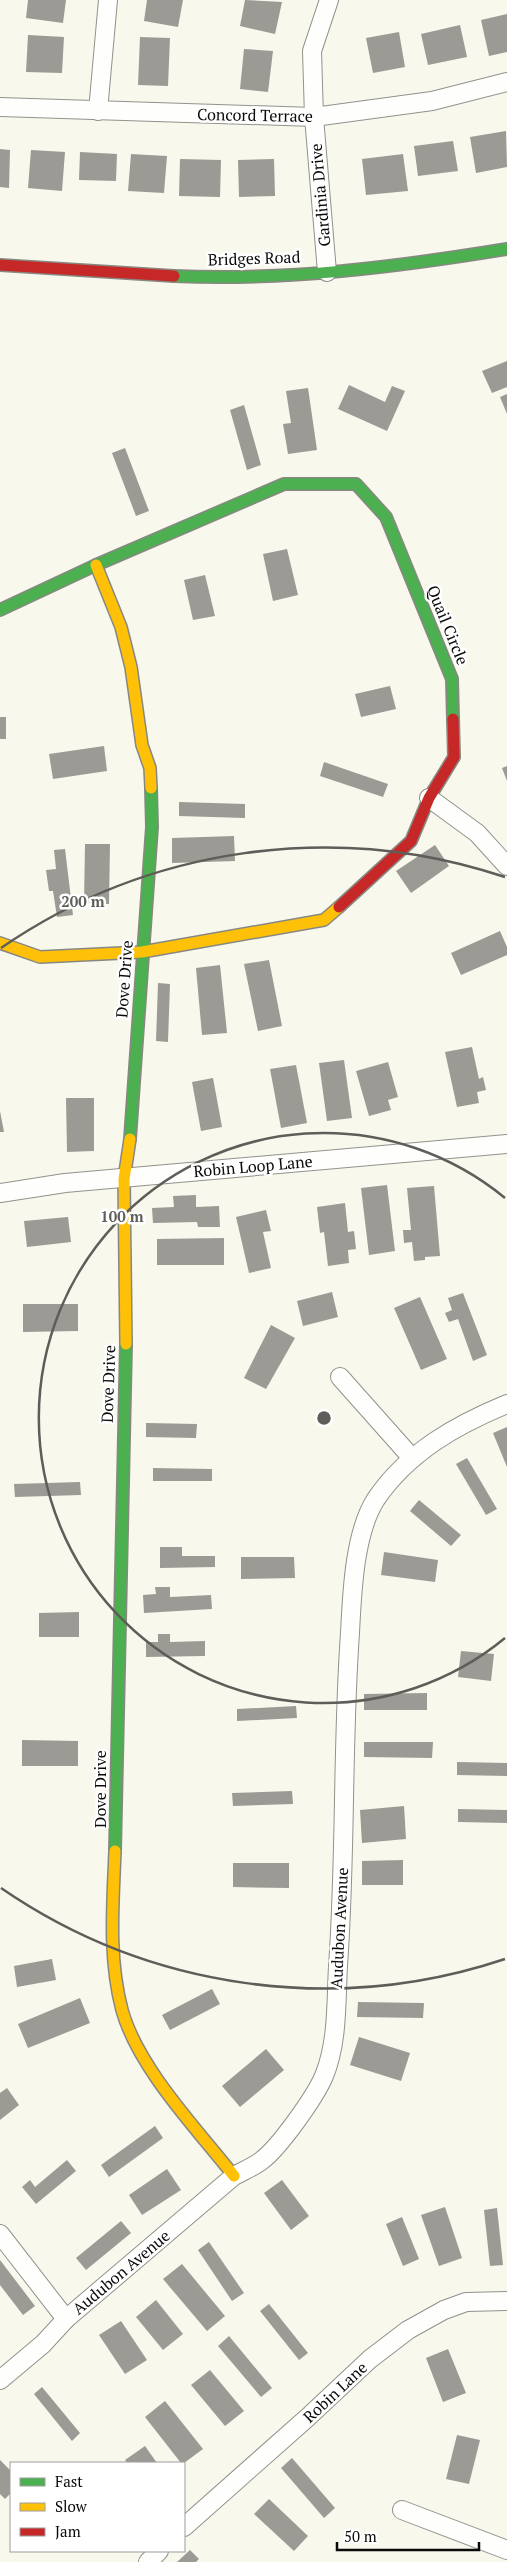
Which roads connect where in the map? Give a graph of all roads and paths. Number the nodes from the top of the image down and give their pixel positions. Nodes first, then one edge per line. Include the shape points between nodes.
1 (108, 0) edge
2 (329, 0) edge
3 (507, 82) edge
4 (0, 107) edge
5 (98, 111) junction
6 (314, 117) junction
7 (507, 249) edge
8 (0, 265) edge
9 (327, 272) junction
10 (96, 565) junction
11 (0, 610) edge
12 (429, 798) junction
13 (507, 866) edge
14 (0, 943) edge
15 (142, 952) junction
16 (507, 1144) edge
17 (124, 1179) junction
18 (0, 1193) edge
19 (340, 1377) dead end
20 (507, 1404) edge
21 (412, 1458) junction
22 (234, 2176) junction
23 (0, 2234) edge
24 (507, 2301) edge
25 (66, 2319) junction
26 (0, 2380) edge
27 (402, 2510) dead end
28 (185, 2525) edge
29 (507, 2550) edge
30 (158, 2552) edge
31 (148, 2562) edge

1 - 5 street
2 - 6 street, Gardinia Drive via 312,51
3 - 6 street, Concord Terrace via 432,101
4 - 5 street, Concord Terrace
5 - 6 street, Concord Terrace
6 - 9 street, Gardinia Drive
7 - 9 street, Bridges Road
8 - 9 street, Bridges Road via 238,277
10 - 11 street, Quail Circle
10 - 12 street, Quail Circle via 284,484 356,484 386,517 452,679 454,756
10 - 15 street, Dove Drive via 121,628 131,667 142,745 150,768 152,827
12 - 13 street via 477,833
12 - 15 street, Quail Circle via 411,841 324,920
14 - 15 street, Quail Circle via 40,957
15 - 17 street, Dove Drive via 133,1114
16 - 17 street, Robin Loop Lane
17 - 18 street, Robin Loop Lane
17 - 22 street, Dove Drive via 126,1296 116,1836 111,1940 122,2010 135,2042 162,2086
19 - 21 street
20 - 21 street, Audubon Avenue via 441,1437
21 - 22 street, Audubon Avenue via 376,1499 367,1517 355,1573 333,2045 324,2076 306,2108 263,2160
22 - 25 street, Audubon Avenue
23 - 25 street
24 - 28 street, Robin Lane via 466,2302 408,2330 370,2358
25 - 26 street, Audubon Avenue via 43,2344
27 - 29 street
30 - 31 street

